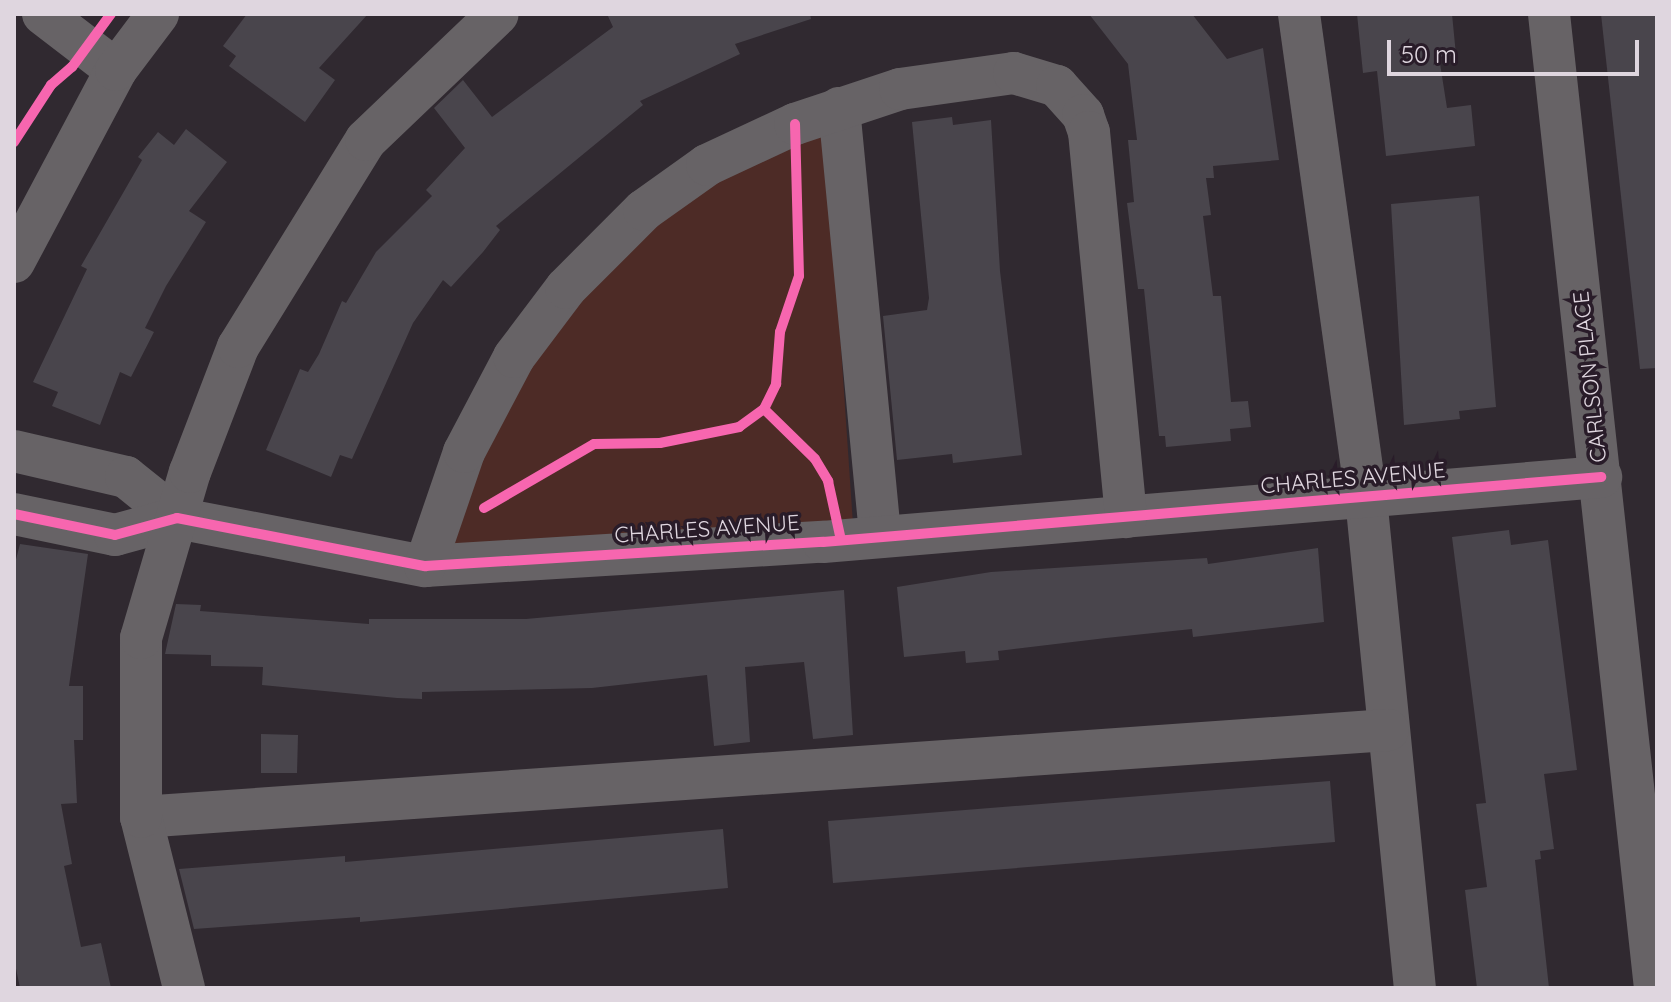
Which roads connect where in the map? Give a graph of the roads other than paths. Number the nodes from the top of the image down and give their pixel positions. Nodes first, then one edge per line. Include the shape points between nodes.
1 (43, 14) edge
2 (498, 14) edge
3 (1299, 14) edge
4 (1549, 14) edge
5 (148, 17) edge
6 (116, 70) junction
7 (839, 108) junction
8 (14, 262) edge
9 (14, 451) edge
10 (1601, 477) junction
11 (1366, 498) junction
12 (14, 514) edge
13 (1126, 517) junction
14 (177, 518) junction
15 (880, 537) junction
16 (425, 566) junction
17 (1388, 730) junction
18 (141, 817) junction
19 (184, 988) edge
20 (1415, 988) edge
21 (1655, 988) edge

1 - 6 street
2 - 14 street via 366,140 238,347
3 - 11 street
4 - 10 street, CARLSON PLACE
5 - 6 street
6 - 8 street
7 - 13 street via 958,77 1014,73 1057,86 1083,115 1089,132
7 - 15 street
7 - 16 street via 707,165 644,210 566,288 514,357 464,452
9 - 14 street, CHARLES AVENUE via 126,477
10 - 11 street, CHARLES AVENUE
10 - 21 street, CARLSON PLACE
11 - 13 street, CHARLES AVENUE
11 - 17 street
12 - 14 street, CHARLES AVENUE via 115,535
13 - 15 street, CHARLES AVENUE
14 - 16 street, CHARLES AVENUE
14 - 18 street via 141,638
15 - 16 street, CHARLES AVENUE
17 - 18 street
17 - 20 street
18 - 19 street

